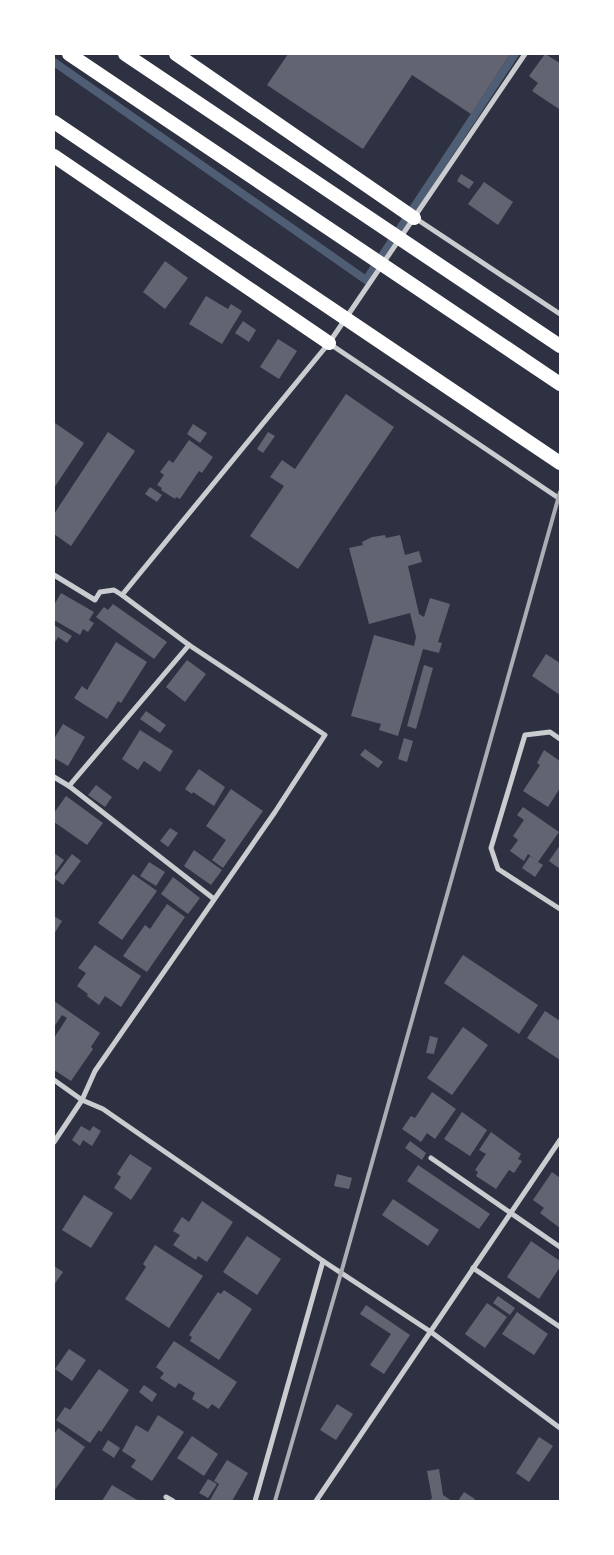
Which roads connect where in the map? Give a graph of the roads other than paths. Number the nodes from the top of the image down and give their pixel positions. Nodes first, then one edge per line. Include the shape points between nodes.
1 (69, 54) edge
2 (125, 54) edge
3 (176, 54) edge
4 (525, 54) edge
5 (54, 122) edge
6 (54, 156) edge
7 (414, 218) junction
8 (560, 314) edge
9 (329, 343) junction
10 (560, 346) edge
11 (560, 384) edge
12 (560, 463) edge
13 (560, 499) edge
14 (54, 575) edge
15 (122, 595) junction
16 (189, 645) junction
17 (560, 739) edge
18 (54, 777) edge
19 (69, 786) junction
20 (214, 899) junction
21 (560, 910) edge
22 (54, 1080) edge
23 (82, 1100) junction
24 (560, 1140) edge
25 (54, 1142) edge
26 (431, 1158) dead end
27 (511, 1213) junction
28 (560, 1248) edge
29 (323, 1261) junction
30 (472, 1268) junction
31 (560, 1327) edge
32 (431, 1332) junction
33 (560, 1428) edge
34 (166, 1496) dead end
35 (173, 1501) edge
36 (255, 1501) edge
37 (316, 1501) edge

1 - 11 highway
2 - 10 highway
3 - 7 highway
4 - 7 street
5 - 12 highway
6 - 9 highway
7 - 8 street
7 - 9 street
9 - 13 street
9 - 15 street
14 - 15 street via 95,600 100,592 114,590
15 - 16 street
16 - 19 street
16 - 20 street via 325,735
17 - 21 street via 550,732 524,735 491,848 498,868
18 - 19 street
19 - 20 street
20 - 23 street via 95,1071
22 - 23 street
23 - 25 street
23 - 29 street via 103,1110
24 - 27 street
26 - 27 street
27 - 28 street
27 - 30 street
29 - 32 street
29 - 36 street
30 - 31 street
30 - 32 street
32 - 33 street
32 - 37 street
34 - 35 street

